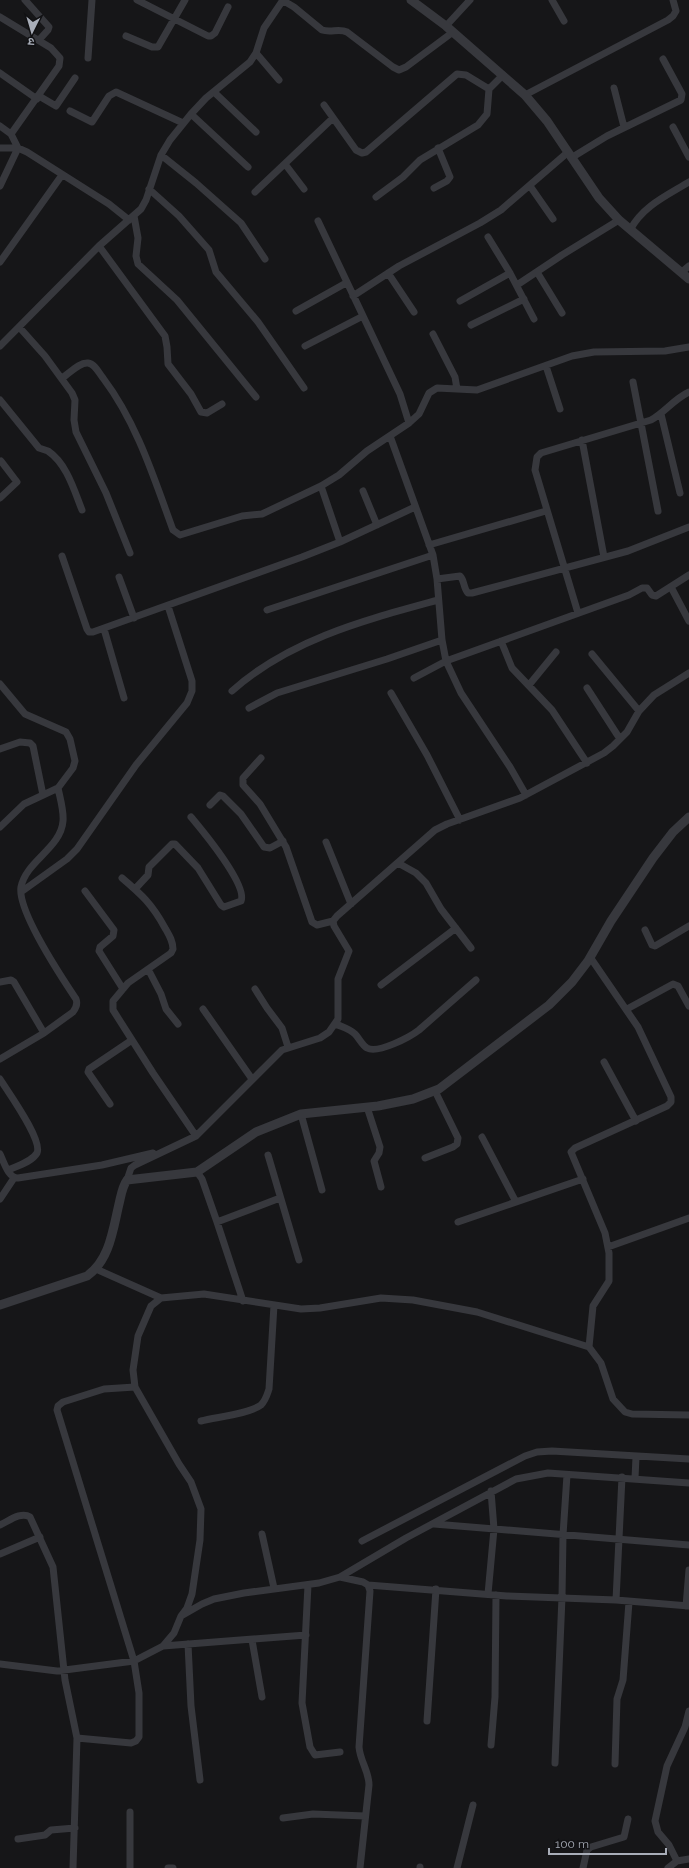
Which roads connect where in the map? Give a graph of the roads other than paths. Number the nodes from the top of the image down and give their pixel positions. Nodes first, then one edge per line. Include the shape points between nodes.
1 (25, 0) edge
2 (92, 0) edge
3 (137, 0) edge
4 (186, 0) edge
5 (283, 0) edge
6 (411, 0) edge
7 (470, 0) edge
8 (552, 0) edge
9 (673, 0) edge
10 (228, 8) dead end
11 (0, 17) edge
12 (174, 19) junction
13 (564, 21) dead end
14 (449, 29) junction
15 (126, 36) dead end
16 (38, 40) junction
17 (256, 53) junction
18 (88, 58) dead end
19 (663, 58) dead end
20 (0, 73) edge
21 (503, 75) junction
22 (75, 78) dead end
23 (279, 80) dead end
24 (614, 88) dead end
25 (489, 89) junction
26 (214, 92) junction
27 (525, 95) junction
28 (38, 98) junction
29 (324, 105) dead end
30 (70, 111) dead end
31 (190, 114) junction
32 (333, 118) junction
33 (183, 123) junction
34 (0, 126) edge
35 (624, 127) junction
36 (673, 127) dead end
37 (256, 132) dead end
38 (11, 134) junction
39 (0, 148) edge
40 (18, 148) junction
41 (438, 148) junction
42 (161, 155) junction
43 (569, 155) junction
44 (689, 157) edge
45 (285, 164) junction
46 (248, 167) dead end
47 (62, 175) junction
48 (689, 182) edge
49 (0, 186) edge
50 (530, 186) junction
51 (434, 188) dead end
52 (149, 189) junction
53 (304, 189) dead end
54 (255, 192) dead end
55 (376, 197) dead end
56 (132, 218) junction
57 (553, 219) dead end
58 (619, 220) junction
59 (318, 221) dead end
60 (630, 230) junction
61 (488, 237) dead end
62 (99, 246) junction
63 (265, 259) dead end
64 (0, 262) edge
65 (537, 272) junction
66 (687, 272) edge
67 (388, 273) junction
68 (510, 273) junction
69 (346, 283) junction
70 (517, 285) junction
71 (353, 296) junction
72 (524, 299) junction
73 (460, 301) dead end
74 (296, 311) dead end
75 (414, 312) dead end
76 (562, 313) dead end
77 (363, 316) junction
78 (534, 319) dead end
79 (471, 325) dead end
80 (20, 328) junction
81 (433, 334) dead end
82 (0, 346) edge
83 (305, 346) dead end
84 (689, 347) edge
85 (546, 366) junction
86 (59, 374) junction
87 (633, 382) dead end
88 (304, 388) dead end
89 (457, 389) junction
90 (689, 392) edge
91 (256, 396) dead end
92 (2, 403) edge
93 (222, 404) dead end
94 (560, 409) dead end
95 (661, 414) junction
96 (640, 422) junction
97 (410, 423) junction
98 (390, 436) junction
99 (582, 440) junction
100 (1, 461) edge
101 (321, 486) junction
102 (363, 491) dead end
103 (680, 493) dead end
104 (0, 498) edge
105 (416, 507) junction
106 (82, 510) dead end
107 (546, 511) junction
108 (658, 511) dead end
109 (377, 525) junction
110 (689, 527) edge
111 (340, 542) junction
112 (429, 545) junction
113 (130, 553) dead end
114 (433, 555) junction
115 (62, 556) dead end
116 (604, 557) junction
117 (564, 567) junction
118 (689, 575) edge
119 (119, 577) dead end
120 (438, 579) junction
121 (671, 587) junction
122 (438, 600) junction
123 (168, 606) junction
124 (267, 610) dead end
125 (578, 613) junction
126 (134, 618) junction
127 (689, 621) edge
128 (104, 629) junction
129 (442, 640) junction
130 (501, 640) junction
131 (556, 652) dead end
132 (592, 654) dead end
133 (446, 661) junction
134 (689, 673) edge
135 (414, 678) dead end
136 (0, 685) edge
137 (528, 685) junction
138 (587, 688) dead end
139 (232, 691) dead end
140 (391, 693) dead end
141 (124, 698) dead end
142 (249, 708) dead end
143 (639, 711) junction
144 (620, 739) junction
145 (0, 749) edge
146 (261, 758) dead end
147 (587, 763) junction
148 (58, 788) junction
149 (43, 795) junction
150 (526, 795) junction
151 (210, 806) dead end
152 (191, 816) dead end
153 (689, 817) edge
154 (460, 820) junction
155 (0, 828) edge
156 (283, 841) junction
157 (326, 842) dead end
158 (398, 863) junction
159 (122, 878) dead end
160 (135, 889) junction
161 (85, 891) dead end
162 (21, 892) junction
163 (351, 904) junction
164 (333, 921) junction
165 (689, 926) edge
166 (456, 928) junction
167 (645, 930) dead end
168 (471, 948) dead end
169 (590, 957) junction
170 (148, 968) junction
171 (476, 980) dead end
172 (0, 982) edge
173 (382, 985) dead end
174 (123, 989) junction
175 (255, 989) dead end
176 (689, 1006) edge
177 (203, 1009) dead end
178 (627, 1009) junction
179 (178, 1024) dead end
180 (336, 1024) junction
181 (44, 1033) junction
182 (132, 1040) junction
183 (288, 1047) junction
184 (1, 1054) edge
185 (604, 1062) dead end
186 (0, 1079) edge
187 (252, 1079) junction
188 (435, 1091) junction
189 (110, 1104) dead end
190 (367, 1107) junction
191 (301, 1114) junction
192 (636, 1121) junction
193 (196, 1136) junction
194 (482, 1137) dead end
195 (175, 1148) junction
196 (0, 1154) edge
197 (268, 1155) dead end
198 (425, 1158) dead end
199 (8, 1170) junction
200 (198, 1172) junction
201 (14, 1178) junction
202 (583, 1179) junction
203 (127, 1180) junction
204 (381, 1187) dead end
205 (322, 1190) dead end
206 (280, 1198) junction
207 (0, 1199) edge
208 (516, 1202) junction
209 (689, 1218) edge
210 (217, 1222) junction
211 (458, 1222) dead end
212 (608, 1247) junction
213 (299, 1260) dead end
214 (96, 1269) junction
215 (161, 1298) junction
216 (243, 1301) junction
217 (0, 1305) edge
218 (274, 1305) junction
219 (589, 1347) junction
220 (135, 1387) junction
221 (689, 1415) edge
222 (200, 1421) dead end
223 (689, 1459) edge
224 (635, 1468) junction
225 (567, 1475) junction
226 (622, 1477) junction
227 (689, 1483) edge
228 (491, 1491) junction
229 (434, 1524) junction
230 (0, 1525) edge
231 (494, 1529) junction
232 (262, 1534) dead end
233 (563, 1535) junction
234 (40, 1536) junction
235 (620, 1539) junction
236 (362, 1541) dead end
237 (689, 1545) edge
238 (0, 1554) edge
239 (689, 1570) edge
240 (340, 1577) junction
241 (308, 1585) junction
242 (368, 1585) junction
243 (274, 1588) junction
244 (436, 1589) junction
245 (488, 1594) junction
246 (496, 1595) junction
247 (562, 1597) junction
248 (616, 1600) junction
249 (629, 1602) junction
250 (688, 1606) edge
251 (181, 1616) junction
252 (306, 1635) junction
253 (252, 1640) junction
254 (188, 1644) junction
255 (163, 1646) junction
256 (134, 1661) junction
257 (0, 1664) edge
258 (65, 1671) junction
259 (262, 1697) dead end
260 (689, 1711) edge
261 (427, 1721) dead end
262 (687, 1728) edge
263 (77, 1738) junction
264 (491, 1745) dead end
265 (340, 1752) dead end
266 (555, 1763) dead end
267 (615, 1764) dead end
268 (200, 1780) dead end
269 (473, 1805) dead end
270 (130, 1812) dead end
271 (365, 1816) junction
272 (283, 1818) dead end
273 (628, 1819) dead end
274 (75, 1828) junction
275 (18, 1839) dead end
276 (689, 1859) edge
277 (677, 1861) junction
278 (73, 1868) edge
279 (130, 1868) edge
280 (168, 1868) edge
281 (173, 1868) edge
282 (360, 1868) edge
283 (457, 1868) edge
284 (583, 1868) edge
285 (668, 1868) edge

1 - 16 street via 49,27
2 - 18 street
3 - 12 street
4 - 12 street
5 - 14 street via 327,32 347,32 399,70 406,67
5 - 17 street via 264,28
6 - 14 street
7 - 14 street
8 - 13 street
9 - 27 street via 676,12 668,20
10 - 12 street via 211,36
11 - 16 street
12 - 15 street via 158,47
14 - 21 street
16 - 28 street via 58,54 61,62
17 - 23 street
17 - 26 street via 250,62
19 - 35 street via 682,98
20 - 28 street
21 - 25 street
21 - 27 street
22 - 28 street via 56,106
24 - 35 street
25 - 32 street via 466,75 457,74 362,153 356,150
25 - 41 street via 487,114 484,119 460,137
26 - 31 street
26 - 37 street
27 - 43 street via 547,121
28 - 38 street
29 - 32 street
30 - 33 street via 92,122 109,96 116,92
31 - 33 street
31 - 46 street
32 - 45 street
33 - 42 street
34 - 38 street
35 - 43 street
36 - 44 street
38 - 40 street
39 - 40 street
40 - 47 street
40 - 49 street
41 - 51 street via 450,177
41 - 55 street
42 - 52 street
42 - 63 street via 241,223
43 - 50 street
43 - 58 street via 599,198
45 - 53 street
45 - 54 street
47 - 56 street
47 - 64 street
48 - 60 street via 644,210
50 - 57 street
50 - 67 street via 501,210 480,223
52 - 56 street via 141,209
52 - 88 street via 180,216 209,250 216,272 258,322
56 - 62 street
56 - 91 street via 138,241 138,264 177,300
58 - 60 street
58 - 65 street
59 - 69 street
60 - 66 street
61 - 68 street
62 - 80 street
62 - 93 street via 165,336 168,364 201,412 207,413
65 - 70 street
65 - 76 street
67 - 71 street
67 - 75 street
68 - 70 street
68 - 73 street
69 - 71 street
69 - 74 street
70 - 72 street
71 - 77 street
72 - 78 street
72 - 79 street
77 - 83 street
77 - 97 street via 400,394
80 - 82 street
80 - 86 street
81 - 89 street via 455,377
84 - 85 street via 665,351 594,352 572,356
85 - 89 street via 477,390
85 - 94 street
86 - 101 street via 87,363 94,367 107,383 138,439 176,534 184,535 242,516 262,514
86 - 113 street via 75,400 76,432 106,493
87 - 96 street
89 - 97 street via 437,388 430,393 419,414
90 - 95 street via 678,398
92 - 106 street via 39,448 60,462
95 - 96 street via 651,420
95 - 103 street
96 - 99 street
96 - 108 street
97 - 98 street
98 - 101 street
98 - 105 street
99 - 107 street via 537,457 535,470
99 - 116 street
100 - 104 street via 17,482
101 - 111 street
102 - 109 street
105 - 109 street
105 - 112 street
107 - 112 street
107 - 117 street
109 - 111 street
110 - 116 street via 657,541
111 - 123 street
112 - 114 street
114 - 120 street
114 - 124 street
115 - 128 street via 87,629 93,632
116 - 117 street
117 - 120 street via 472,593 465,590 460,576
117 - 125 street
118 - 121 street
119 - 126 street
120 - 122 street
121 - 125 street via 654,596 647,588 642,588
121 - 127 street
122 - 129 street
122 - 139 street via 323,636 274,659
123 - 126 street
123 - 162 street via 192,681 192,692 187,703 136,765 78,849
125 - 130 street
126 - 128 street
128 - 141 street
129 - 133 street
129 - 142 street via 387,660 277,693
130 - 133 street
130 - 137 street via 512,668
131 - 137 street
132 - 143 street
133 - 135 street
133 - 150 street via 461,693
134 - 143 street via 654,695
136 - 148 street via 25,714 66,732 70,739 76,761 74,768
137 - 147 street via 552,710
138 - 144 street
140 - 154 street via 427,755
143 - 144 street
144 - 147 street
145 - 149 street via 20,742 30,742
146 - 156 street via 242,782 260,804
147 - 150 street
148 - 149 street
148 - 162 street via 64,820 62,828 26,876
149 - 155 street via 24,804
150 - 154 street
151 - 156 street via 223,796 240,814 264,848 270,848
152 - 160 street via 228,865 242,894 241,900 224,907 221,905 198,868 175,844 149,867 148,875
153 - 169 street via 673,832 653,858
154 - 158 street via 435,830
156 - 164 street via 312,922 317,925
157 - 163 street
158 - 163 street
158 - 166 street via 422,878
159 - 160 street
160 - 170 street via 155,910 173,944 171,953
161 - 174 street via 114,930 113,936 99,951
162 - 181 street via 25,911 56,970 77,1003 73,1012
163 - 164 street
164 - 180 street via 349,951 338,980 339,1013
165 - 167 street via 655,946 652,945
166 - 168 street
166 - 173 street
169 - 178 street
169 - 188 street via 572,982 549,1005
170 - 174 street
170 - 179 street via 166,1009
171 - 180 street via 419,1030 384,1047 367,1048 355,1034
172 - 181 street via 14,982
174 - 182 street via 112,1005
175 - 183 street via 282,1028
176 - 178 street via 678,986 672,984
177 - 187 street
178 - 192 street via 671,1096 671,1102 667,1106
180 - 183 street via 320,1038
181 - 184 street
182 - 189 street via 89,1069 88,1072
182 - 193 street
183 - 187 street
185 - 192 street
186 - 199 street via 34,1134 38,1148 31,1159
187 - 193 street
188 - 190 street via 413,1099
188 - 198 street via 458,1138 457,1144 453,1147
190 - 191 street
190 - 204 street via 380,1147 374,1161
191 - 200 street via 256,1132
191 - 205 street
192 - 202 street via 572,1150 571,1155
193 - 195 street
194 - 208 street
195 - 201 street via 59,1173
195 - 203 street via 135,1165 131,1168
196 - 199 street
197 - 206 street
199 - 201 street
200 - 203 street
200 - 210 street
201 - 207 street
202 - 208 street
202 - 212 street via 605,1233
203 - 214 street via 122,1190 110,1245
206 - 210 street
206 - 213 street
208 - 211 street
209 - 212 street
210 - 216 street
212 - 219 street via 609,1281 593,1306
214 - 215 street
214 - 217 street via 87,1276
215 - 216 street via 204,1294
215 - 220 street via 151,1306 138,1336 133,1370
216 - 218 street
218 - 219 street via 301,1309 381,1298 413,1300 477,1312
218 - 222 street via 269,1389 266,1399 250,1410
219 - 221 street via 600,1363 613,1399 625,1412
220 - 251 street via 191,1482 201,1509 200,1540 192,1594
220 - 256 street via 104,1389 63,1402 57,1410
223 - 224 street
224 - 226 street
224 - 227 street
224 - 236 street via 552,1452 537,1452
225 - 226 street
225 - 228 street via 530,1475
225 - 233 street
226 - 235 street
228 - 229 street
228 - 231 street
229 - 231 street
229 - 240 street
230 - 234 street via 26,1514
231 - 233 street
231 - 245 street
232 - 243 street
233 - 235 street
233 - 247 street
234 - 238 street
234 - 258 street via 56,1577
235 - 237 street
235 - 248 street
239 - 250 street
240 - 241 street
240 - 242 street
241 - 243 street
241 - 252 street
242 - 244 street
242 - 271 street via 370,1591 359,1747 369,1780
243 - 251 street via 214,1599
244 - 245 street
244 - 261 street
245 - 246 street
246 - 247 street
246 - 264 street via 495,1696
247 - 248 street
247 - 266 street
248 - 249 street
249 - 250 street
249 - 267 street via 623,1680 617,1699
251 - 255 street via 174,1633
252 - 253 street
252 - 265 street via 302,1703 310,1747 315,1755
253 - 254 street
253 - 259 street
254 - 255 street
254 - 268 street via 191,1706
255 - 256 street
256 - 258 street
256 - 263 street via 139,1693 139,1737 131,1743
257 - 258 street
258 - 263 street
260 - 262 street
262 - 277 street via 667,1766 655,1821 658,1832 669,1845
263 - 274 street
269 - 283 street
270 - 279 street
271 - 272 street via 313,1814
271 - 282 street
273 - 284 street via 624,1837 587,1850
274 - 275 street via 51,1830 45,1835
274 - 278 street
276 - 277 street
277 - 285 street
280 - 281 street

